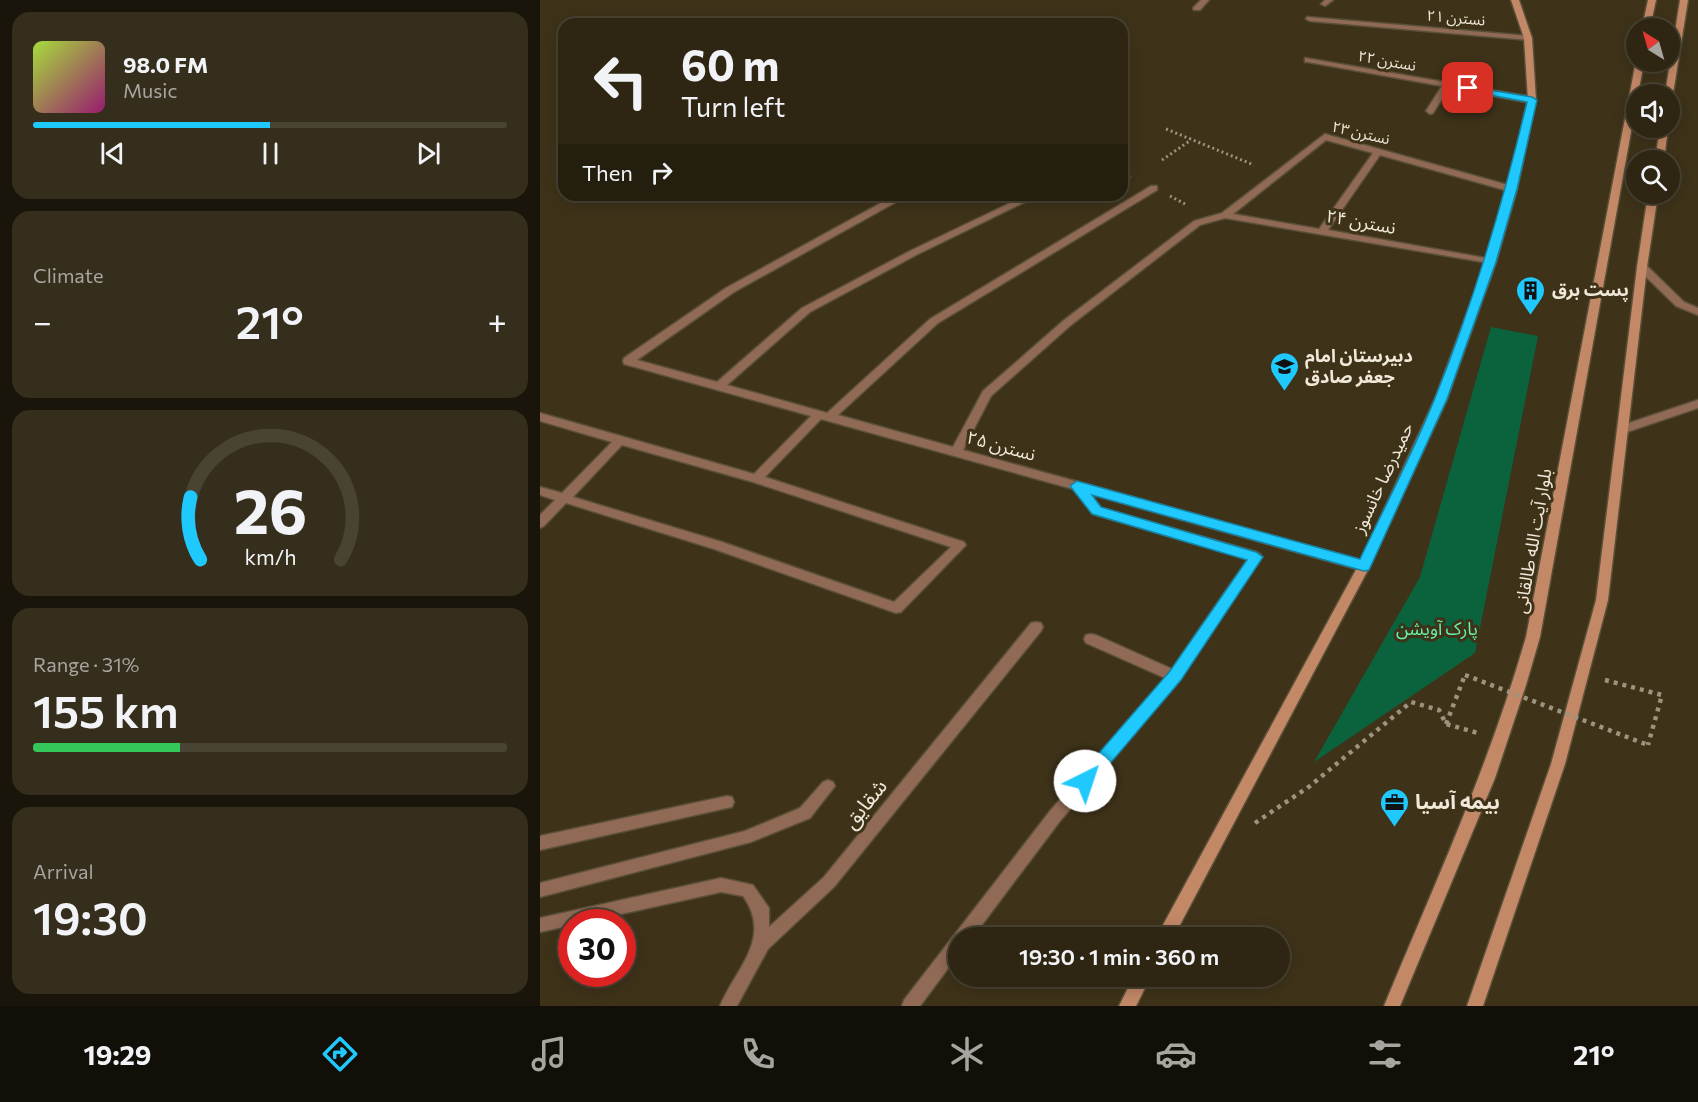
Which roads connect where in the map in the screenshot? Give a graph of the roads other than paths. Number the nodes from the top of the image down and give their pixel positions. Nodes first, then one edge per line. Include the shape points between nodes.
1 (1205, 0) edge
2 (1514, 0) edge
3 (1652, 0) edge
4 (1684, 0) edge
5 (1197, 8) dead end
6 (1648, 18) edge
7 (1310, 19) dead end
8 (1528, 38) junction
9 (1308, 60) dead end
10 (1638, 72) edge
11 (1671, 84) edge
12 (1447, 85) junction
13 (1532, 100) junction
14 (1430, 111) dead end
15 (1378, 152) junction
16 (1154, 188) dead end
17 (1512, 189) junction
18 (892, 201) edge
19 (1021, 201) edge
20 (1651, 204) edge
21 (1225, 215) junction
22 (1322, 232) junction
23 (1491, 262) junction
24 (1642, 267) junction
25 (1698, 312) edge
26 (719, 386) junction
27 (1698, 404) edge
28 (824, 415) junction
29 (540, 417) edge
30 (1624, 429) junction
31 (620, 441) junction
32 (956, 452) junction
33 (756, 479) junction
34 (1077, 486) junction
35 (540, 491) edge
36 (565, 500) junction
37 (540, 524) edge
38 (1364, 566) junction
39 (1036, 627) dead end
40 (1091, 639) dead end
41 (1175, 676) junction
42 (828, 786) dead end
43 (727, 802) dead end
44 (540, 843) edge
45 (540, 890) edge
46 (540, 925) edge
47 (970, 927) edge
48 (1170, 927) edge
49 (762, 944) junction
50 (948, 956) edge
51 (1137, 987) edge
52 (728, 1006) edge
53 (910, 1006) edge
54 (1127, 1006) edge
55 (1392, 1006) edge
56 (1475, 1006) edge

1 - 5 street
2 - 8 main road, حمیدرضا خانسوز
3 - 6 main road
4 - 11 main road
7 - 8 street, نسترن ۲۱
8 - 13 main road, حمیدرضا خانسوز
9 - 12 street, نسترن ۲۲
10 - 55 main road, بلوار آیت الله طالقانی via 1521,685
12 - 13 street, نسترن ۲۲
12 - 14 street
13 - 17 main road, حمیدرضا خانسوز
15 - 17 street, نسترن ۲۳
15 - 21 street, نسترن ۲۳ via 1325,137
15 - 22 street
16 - 28 street via 934,321
17 - 23 main road, حمیدرضا خانسوز
18 - 26 street, نسترن ۲۵ via 730,290 628,361
19 - 26 street via 806,310
20 - 24 main road
21 - 22 street, نسترن ۲۴
21 - 32 street via 1197,223 1067,322 987,394
22 - 23 street, نسترن ۲۴
23 - 38 main road, حمیدرضا خانسوز via 1441,399
24 - 25 street via 1680,304
24 - 30 main road
26 - 28 street, نسترن ۲۵
27 - 30 street
28 - 32 street, نسترن ۲۵
28 - 33 street
29 - 31 street
30 - 56 main road via 1602,600 1554,776
31 - 33 street
31 - 36 street
32 - 34 street, نسترن ۲۵
33 - 36 street via 960,544 896,608 718,545
34 - 38 street, نسترن ۲۵
34 - 41 street via 1097,511 1256,557
35 - 36 street
36 - 37 street
38 - 48 main road, حمیدرضا خانسوز
39 - 49 street, شقایق via 829,882
40 - 41 street
41 - 47 street via 1055,816
42 - 45 street via 805,813 746,837
43 - 44 street
46 - 49 street via 721,885 748,890 761,908
49 - 52 street, شقایق
50 - 53 street
51 - 54 main road

